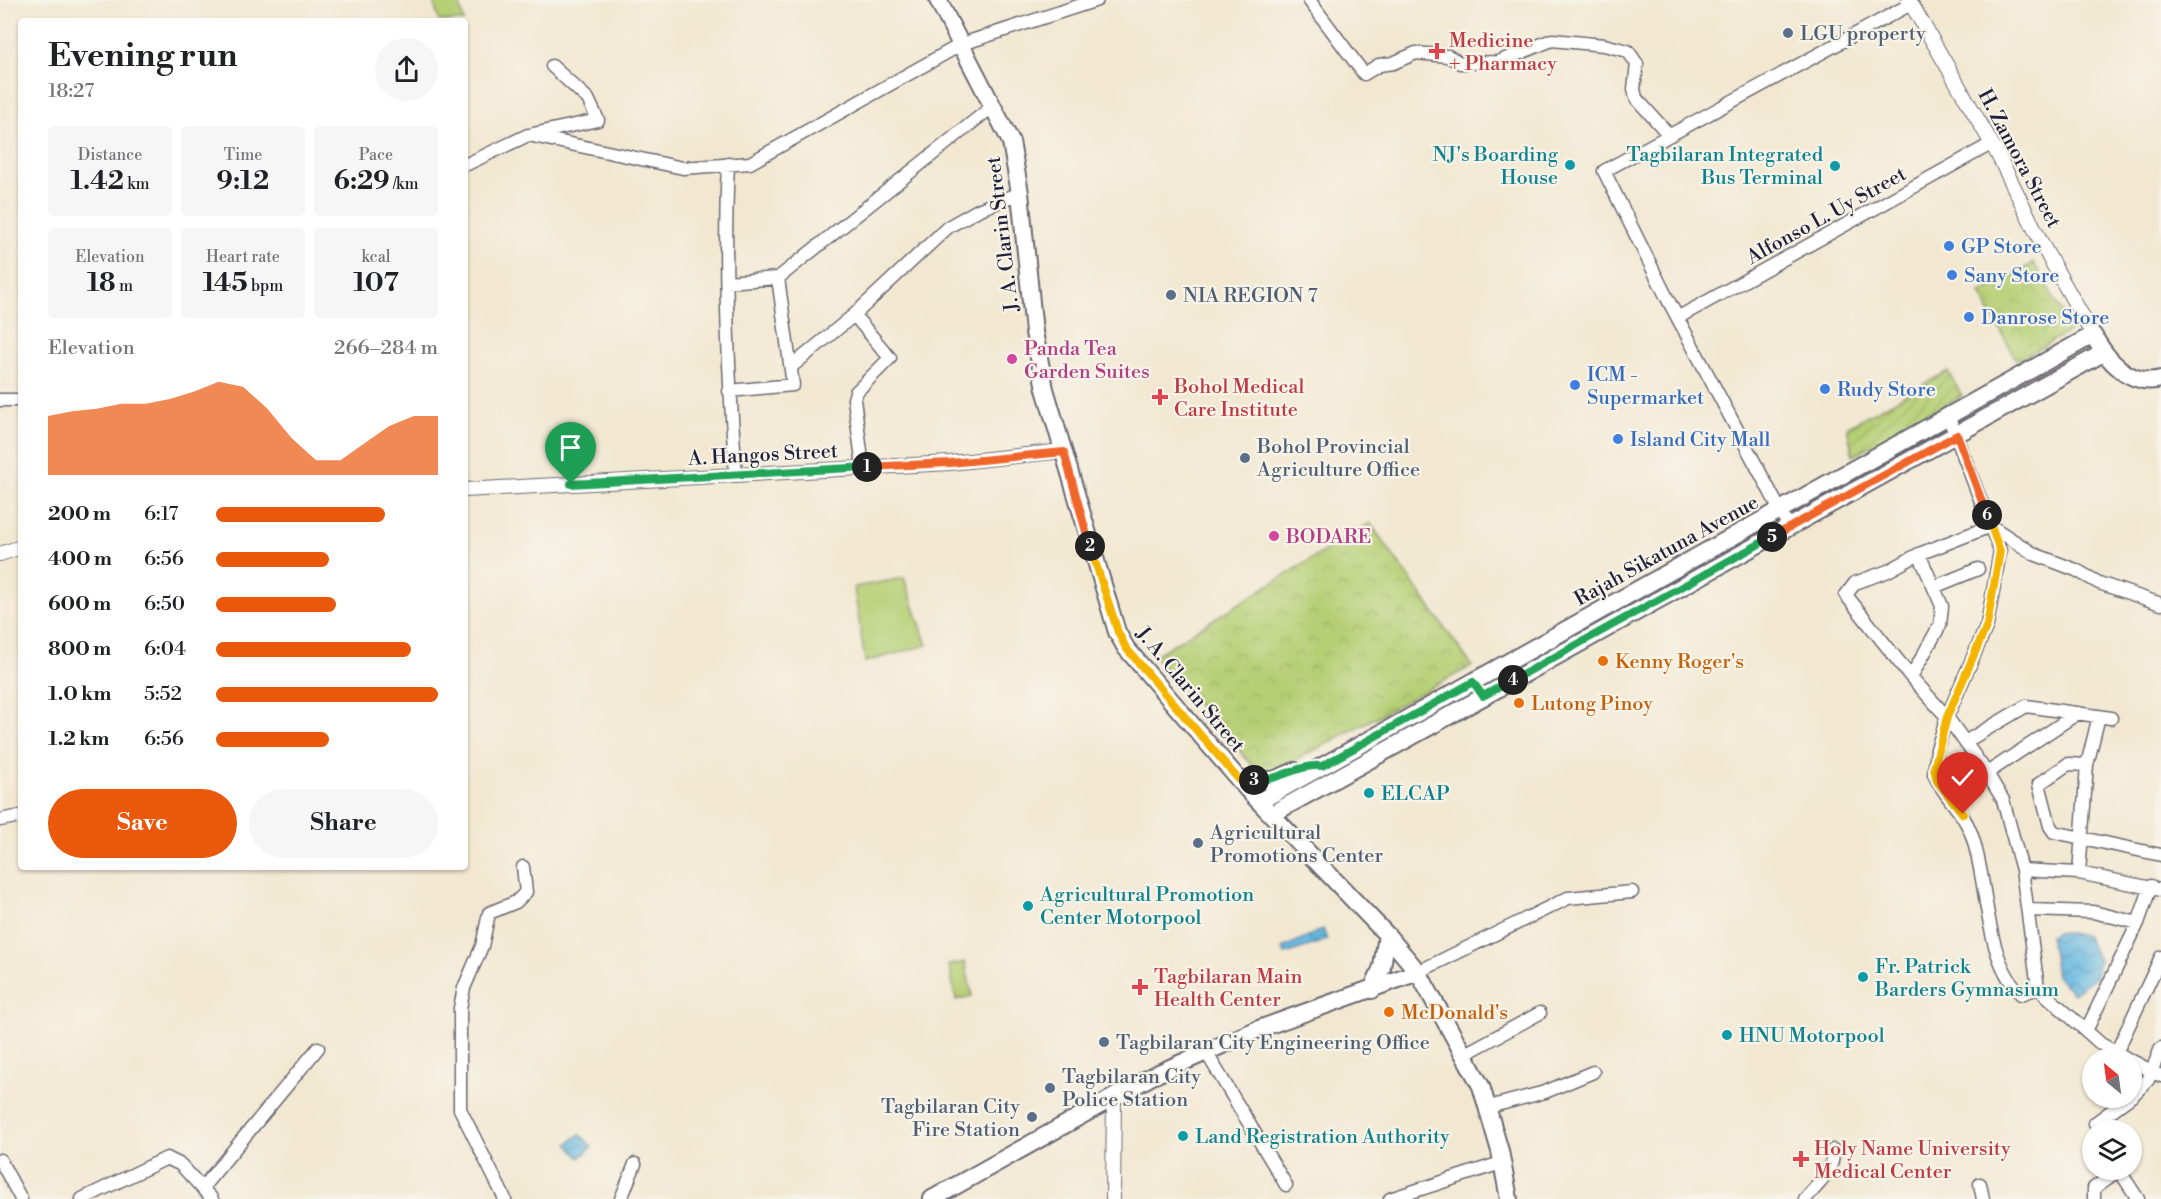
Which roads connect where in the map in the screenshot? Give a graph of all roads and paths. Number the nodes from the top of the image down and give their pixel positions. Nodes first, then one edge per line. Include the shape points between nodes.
1 (938, 0) edge
2 (1097, 0) edge
3 (1309, 0) edge
4 (1910, 2) edge
5 (962, 44) junction
6 (552, 66) dead end
7 (993, 106) junction
8 (528, 135) junction
9 (1669, 135) junction
10 (1991, 144) junction
11 (468, 164) edge
12 (728, 164) junction
13 (1020, 193) junction
14 (778, 278) junction
15 (727, 282) junction
16 (854, 315) junction
17 (1679, 317) junction
18 (2093, 336) junction
19 (2103, 353) junction
20 (791, 368) junction
21 (2161, 380) edge
22 (729, 391) junction
23 (0, 400) edge
24 (18, 400) edge
25 (1949, 418) junction
26 (1957, 435) junction
27 (1064, 452) junction
28 (863, 467) junction
29 (736, 475) junction
30 (468, 490) edge
31 (1803, 498) junction
32 (1781, 510) junction
33 (1811, 515) junction
34 (1991, 526) junction
35 (1790, 527) junction
36 (18, 549) edge
37 (0, 554) edge
38 (1919, 554) junction
39 (1978, 569) dead end
40 (1934, 587) junction
41 (2161, 604) edge
42 (1911, 677) junction
43 (1473, 682) junction
44 (1483, 696) junction
45 (2078, 713) junction
46 (1947, 717) junction
47 (1965, 742) junction
48 (2087, 765) junction
49 (1322, 766) junction
50 (1987, 773) junction
51 (1239, 780) junction
52 (1260, 801) junction
53 (1272, 814) junction
54 (18, 817) edge
55 (0, 820) edge
56 (2082, 837) junction
57 (2161, 855) edge
58 (523, 867) dead end
59 (2022, 870) junction
60 (2079, 873) junction
61 (2156, 888) edge
62 (1632, 892) dead end
63 (2029, 910) junction
64 (2138, 923) junction
65 (1387, 935) junction
66 (2161, 957) edge
67 (1418, 972) junction
68 (2038, 988) junction
69 (1372, 990) junction
70 (1540, 1013) dead end
71 (2088, 1029) junction
72 (318, 1048) dead end
73 (2108, 1048) edge
74 (2118, 1048) edge
75 (2161, 1048) edge
76 (1206, 1052) junction
77 (1463, 1055) junction
78 (2142, 1066) edge
79 (1593, 1072) dead end
80 (2156, 1073) edge
81 (2142, 1086) edge
82 (1114, 1097) junction
83 (1489, 1107) junction
84 (2115, 1108) edge
85 (2099, 1120) edge
86 (1833, 1150) dead end
87 (0, 1160) edge
88 (1501, 1163) junction
89 (635, 1164) dead end
90 (2105, 1180) edge
91 (2126, 1180) edge
92 (1980, 1184) dead end
93 (1286, 1185) dead end
94 (202, 1188) junction
95 (21, 1199) edge
96 (82, 1199) edge
97 (212, 1199) edge
98 (505, 1199) edge
99 (621, 1199) edge
100 (932, 1199) edge
101 (1113, 1199) edge
102 (1390, 1199) edge
103 (1509, 1199) edge
104 (1805, 1199) edge
105 (1983, 1199) edge
106 (2094, 1199) edge
107 (2138, 1199) edge

1 - 5 main road, J. A. Clarin Street
2 - 5 street
3 - 9 street via 1364,74 1416,53 1448,56 1460,63 1498,62 1552,40 1628,51 1637,64 1636,98
4 - 9 street
4 - 10 street, H. Zamora Street
5 - 7 main road, J. A. Clarin Street
5 - 12 street via 750,163
6 - 8 street via 588,99 598,120
7 - 13 main road, J. A. Clarin Street via 1011,142
7 - 14 street
8 - 11 street
8 - 12 street via 683,168
9 - 17 street via 1604,171
10 - 17 street, Alfonso L. Uy Street
10 - 18 street, H. Zamora Street
12 - 15 street
13 - 16 street via 948,227
13 - 27 main road, J. A. Clarin Street via 1034,332 1045,389
14 - 15 street
14 - 20 street
15 - 22 street
16 - 20 street
16 - 28 street via 890,358 856,392 854,399
17 - 32 street
18 - 19 main road
18 - 25 main road, Rajah Sikatuna Avenue
19 - 21 main road via 2122,372 2149,382
19 - 26 main road
20 - 22 street via 793,385
22 - 29 street
23 - 24 street
25 - 26 street
25 - 31 main road, Rajah Sikatuna Avenue
26 - 33 main road
26 - 34 street
27 - 28 street, A. Hangos Street
27 - 51 main road, J. A. Clarin Street via 1096,569 1122,640
28 - 29 street, A. Hangos Street
29 - 30 street, A. Hangos Street
31 - 32 main road, Rajah Sikatuna Avenue
31 - 33 main road
32 - 35 street
32 - 43 main road, Rajah Sikatuna Avenue
33 - 35 main road
34 - 38 street
34 - 41 street via 2034,554 2099,583
34 - 46 street via 2000,551 1987,625
35 - 44 main road
36 - 37 street
38 - 40 street
38 - 42 street via 1855,583 1846,595
39 - 40 street
40 - 42 street via 1942,606 1940,625
42 - 46 street
43 - 44 main road
43 - 49 main road, Rajah Sikatuna Avenue
44 - 53 main road
45 - 47 street via 2026,706
45 - 48 street via 2105,717
45 - 50 street
46 - 47 street
46 - 68 street via 1934,774 1971,832 1997,955 2021,994
47 - 50 street
48 - 56 street
48 - 56 street via 2068,764 2039,784 2054,832
49 - 51 main road via 1304,767 1274,780
49 - 52 main road, Rajah Sikatuna Avenue
50 - 59 street via 2003,800
51 - 52 main road, J. A. Clarin Street
52 - 53 main road, J. A. Clarin Street
53 - 65 main road, J. A. Clarin Street
54 - 55 street
56 - 57 street
56 - 60 street
58 - 98 street via 526,892 516,902 489,913 460,1008 460,1109
59 - 60 street
59 - 63 street
60 - 61 street
61 - 64 street
62 - 67 street via 1568,898
63 - 64 street via 2093,912
63 - 68 street
64 - 71 street
65 - 67 main road, J. A. Clarin Street
65 - 69 main road via 1382,967
66 - 74 street
67 - 69 main road
67 - 77 main road, J. A. Clarin Street
68 - 71 street
69 - 76 main road via 1256,1030
70 - 77 street
71 - 73 street
72 - 94 street
75 - 80 street
76 - 82 main road
76 - 93 street
77 - 83 main road, J. A. Clarin Street
78 - 80 street
79 - 83 street via 1545,1092
80 - 81 street
82 - 100 main road
82 - 101 street
83 - 88 main road, J. A. Clarin Street
84 - 85 street
86 - 104 street via 1829,1172
87 - 95 street
88 - 102 street
88 - 103 main road, J. A. Clarin Street
89 - 99 street
90 - 106 street via 2094,1188
91 - 107 street
92 - 105 street
94 - 96 street via 181,1165 167,1158
94 - 97 street

